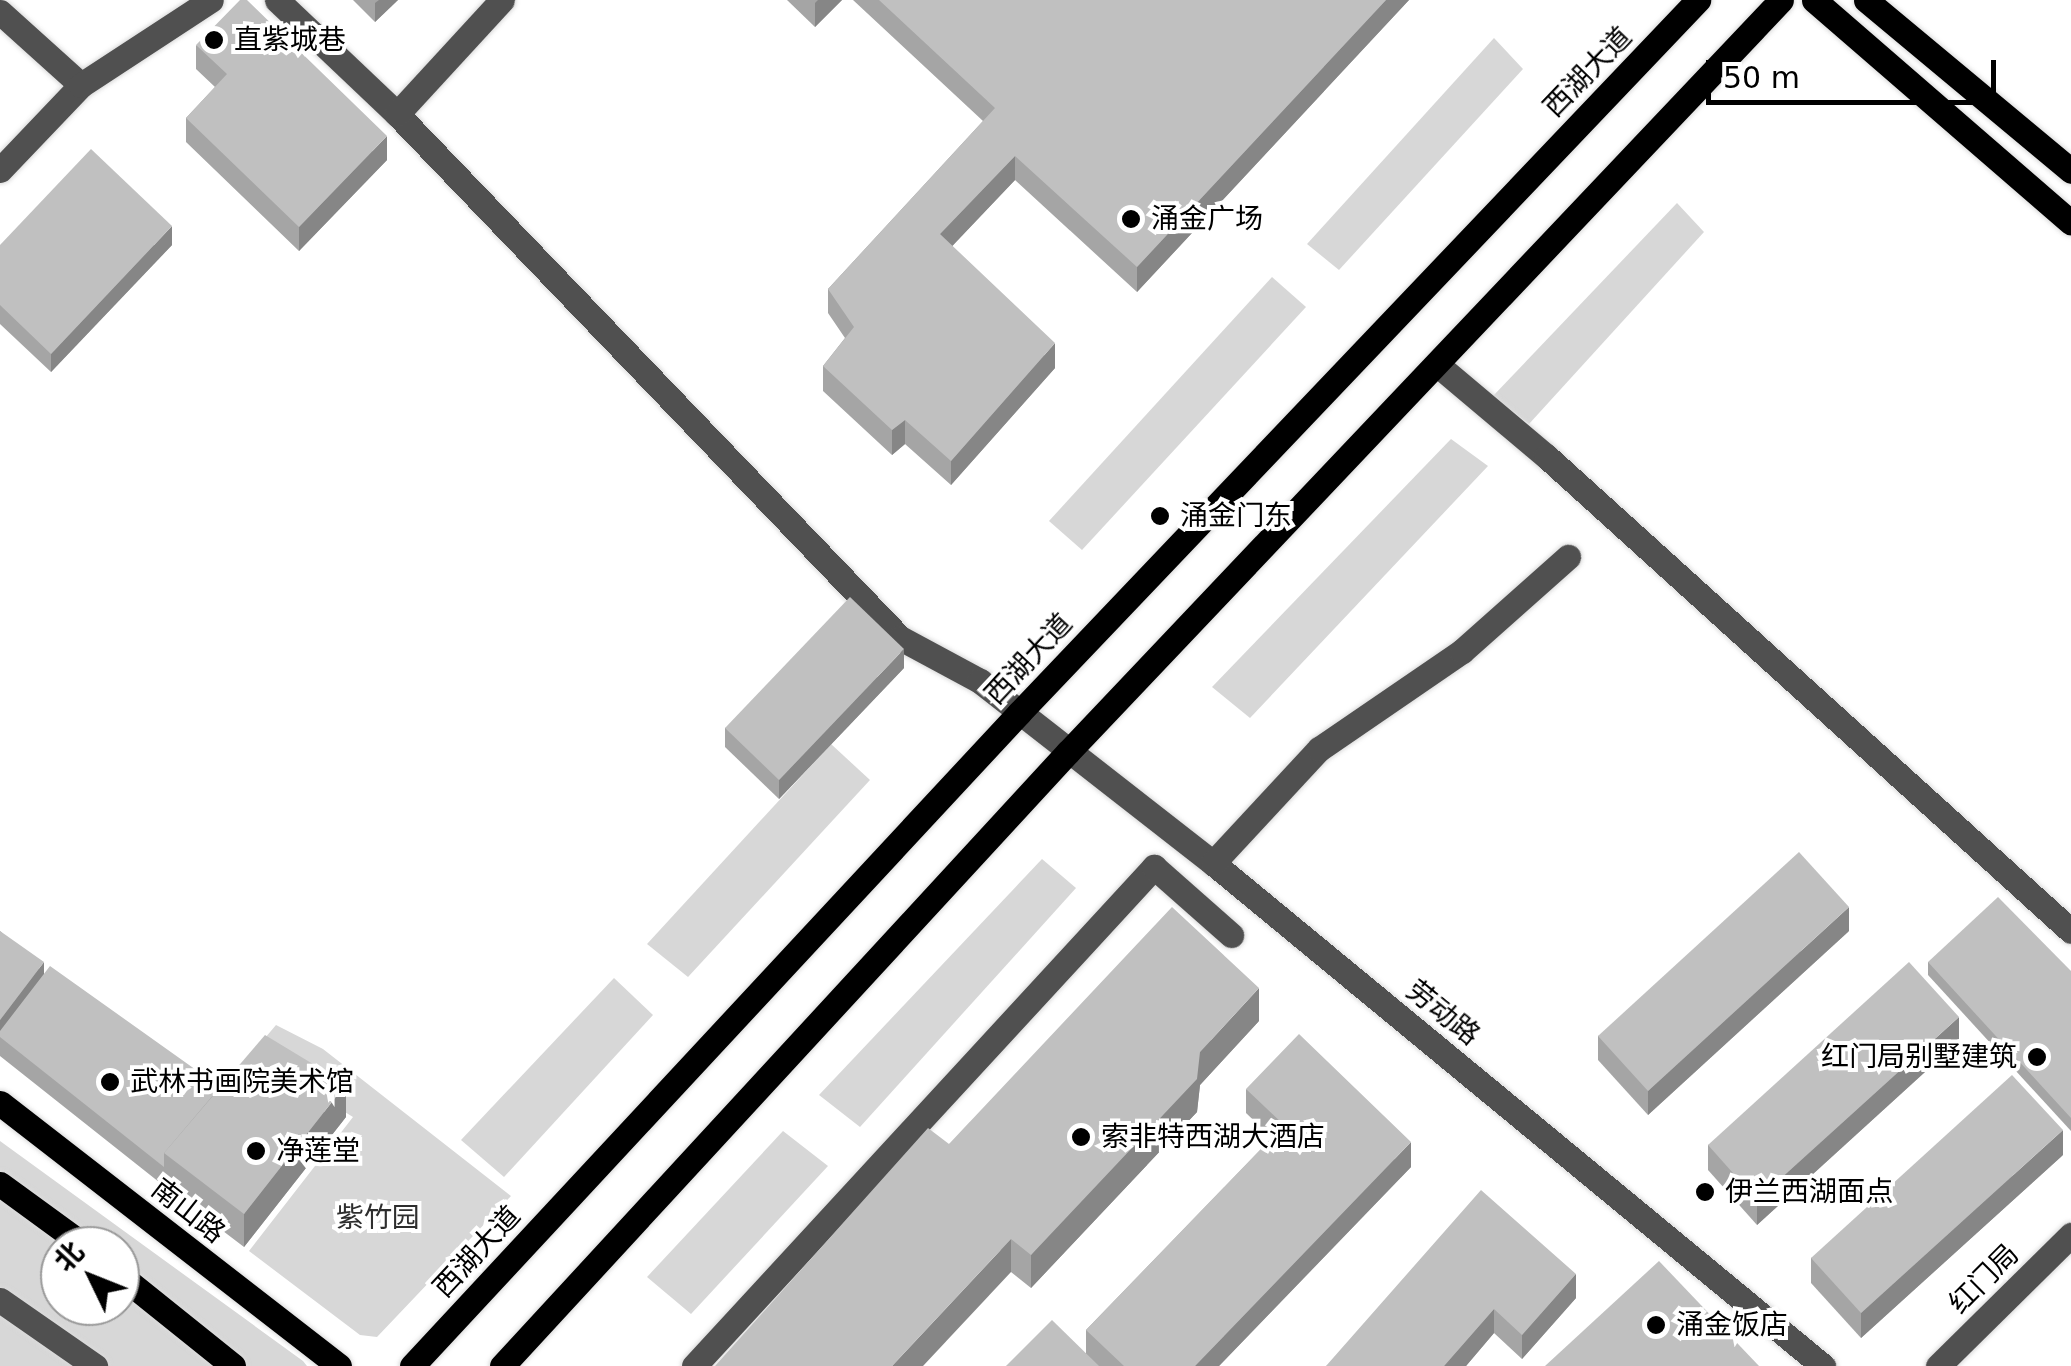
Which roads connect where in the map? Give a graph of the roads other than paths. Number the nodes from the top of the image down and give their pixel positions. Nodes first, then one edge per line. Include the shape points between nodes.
1 (211, 0) edge
2 (277, 0) edge
3 (502, 0) edge
4 (1698, 0) edge
5 (1781, 0) edge
6 (1814, 0) edge
7 (1866, 0) edge
8 (0, 12) edge
9 (81, 85) junction
10 (396, 114) junction
11 (0, 170) edge
12 (2071, 171) edge
13 (2071, 223) edge
14 (1439, 366) junction
15 (1568, 557) dead end
16 (1019, 713) junction
17 (1068, 752) junction
18 (1213, 863) junction
19 (1261, 902) junction
20 (2071, 932) edge
21 (0, 1103) edge
22 (0, 1184) edge
23 (58, 1226) edge
24 (2071, 1235) edge
25 (140, 1291) edge
26 (0, 1300) edge
27 (95, 1366) edge
28 (233, 1366) edge
29 (339, 1366) edge
30 (412, 1366) edge
31 (502, 1366) edge
32 (694, 1366) edge
33 (1823, 1366) edge
34 (1938, 1366) edge

1 - 9 street
2 - 10 street, 劳动路
3 - 10 street
4 - 16 main road, 西湖大道
5 - 14 main road
6 - 13 main road
7 - 12 main road
8 - 9 street
9 - 11 street
10 - 16 street, 劳动路 via 900,638 980,681
14 - 17 main road
14 - 20 street
15 - 18 street via 1462,651 1319,750
16 - 17 street, 劳动路
16 - 30 main road, 西湖大道
17 - 18 street, 劳动路
17 - 31 main road
18 - 19 street, 劳动路
19 - 32 street via 1224,942 1154,867
19 - 33 street, 劳动路
21 - 29 main road, 南山路
22 - 23 main road
24 - 34 street, 红门局
25 - 28 main road
26 - 27 street

